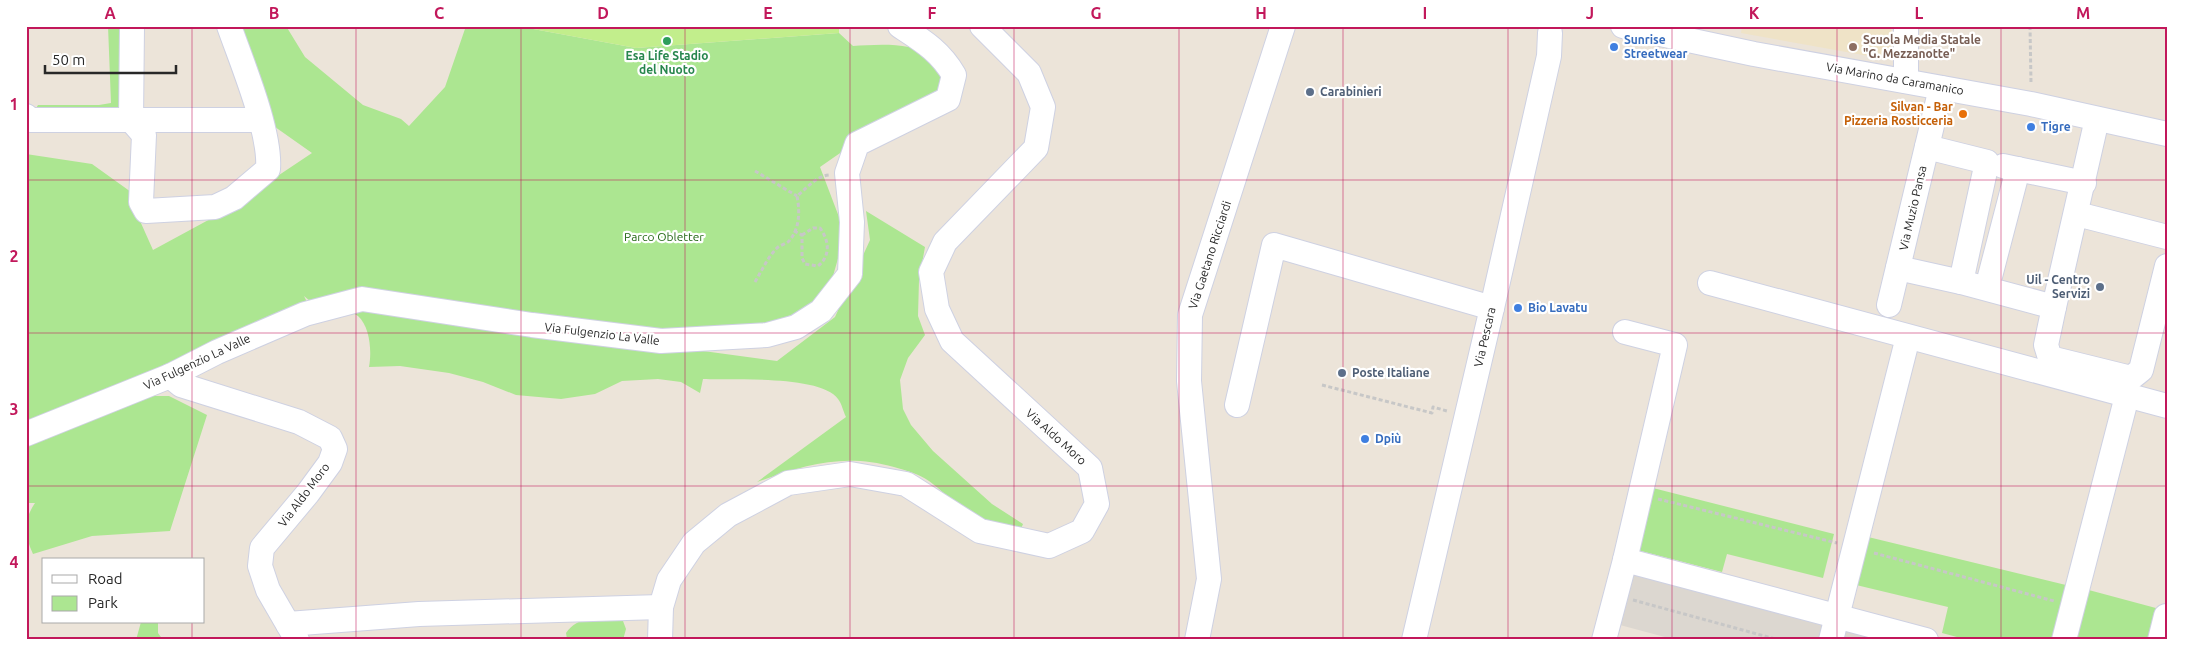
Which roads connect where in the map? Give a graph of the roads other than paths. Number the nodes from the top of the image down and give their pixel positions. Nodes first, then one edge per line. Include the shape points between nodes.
1 (132, 26) edge
2 (229, 26) edge
3 (900, 26) edge
4 (982, 26) edge
5 (1283, 26) edge
6 (1622, 26) edge
7 (1906, 26) edge
8 (1548, 28) edge
9 (1906, 81) junction
10 (1941, 88) junction
11 (26, 116) edge
12 (2098, 119) junction
13 (131, 120) junction
14 (260, 120) junction
15 (2167, 134) edge
16 (1927, 148) junction
17 (1987, 162) junction
18 (2018, 169) junction
19 (2084, 183) junction
20 (2077, 214) junction
21 (2167, 237) edge
22 (2167, 266) edge
23 (1898, 268) junction
24 (1961, 282) junction
25 (1710, 283) dead end
26 (1988, 288) junction
27 (2163, 298) edge
28 (1889, 305) dead end
29 (2054, 307) junction
30 (1492, 308) junction
31 (1625, 332) dead end
32 (1908, 337) junction
33 (170, 376) junction
34 (2127, 396) junction
35 (1237, 405) dead end
36 (2167, 406) edge
37 (26, 434) edge
38 (1625, 560) junction
39 (661, 607) junction
40 (1837, 616) junction
41 (2166, 616) edge
42 (302, 631) edge
43 (660, 640) edge
44 (1197, 640) edge
45 (1414, 640) edge
46 (1604, 640) edge
47 (1831, 640) edge
48 (1926, 640) edge
49 (2064, 640) edge
50 (2160, 640) edge

1 - 13 street
2 - 14 street
3 - 33 street, Via Fulgenzio La Valle via 944,59 954,75 948,99 857,144 847,173 852,222 850,274 821,311 796,327 767,335 661,341 362,299 305,314
4 - 39 street, Via Aldo Moro via 1029,73 1043,107 1036,148 945,242 931,272 937,309 952,341 1090,468 1097,504 1082,532 1049,546 980,531 906,484 850,474 788,483 728,515 694,544 668,580
5 - 44 street, Via Gaetano Ricciardi via 1190,315 1189,381 1209,579
6 - 9 street, Via Marino da Caramanico
7 - 9 street
8 - 30 street, Via Pescara via 1549,56
9 - 10 street, Via Marino da Caramanico
10 - 12 street, Via Marino da Caramanico
10 - 16 street, Via Muzio Pansa
11 - 13 street via 30,120
12 - 15 street, Via Marino da Caramanico
12 - 19 street
13 - 14 street
13 - 14 street via 144,135 141,202 146,211 215,207 234,198 268,170 269,156
16 - 17 street, Via Muzio Pansa
16 - 23 street, Via Muzio Pansa
17 - 18 street, Via Muzio Pansa
17 - 24 street
18 - 19 street, Via Muzio Pansa
18 - 26 street
19 - 20 street
20 - 21 street
20 - 29 street
22 - 27 street
23 - 24 street, Via Muzio Pansa
23 - 28 street, Via Muzio Pansa
24 - 26 street, Via Muzio Pansa
25 - 32 street
26 - 29 street, Via Muzio Pansa
27 - 29 street via 2141,370 2131,378 2050,358 2046,345
30 - 35 street via 1274,245
30 - 45 street, Via Pescara
31 - 38 street via 1675,345
32 - 34 street
32 - 40 street
33 - 37 street, Via Fulgenzio La Valle
33 - 42 street, Via Aldo Moro via 181,385 300,422 330,438 335,449 330,463 262,548 260,566 268,590
34 - 36 street
34 - 49 street
38 - 40 street
38 - 46 street
39 - 42 street, Via Aldo Moro via 419,614
39 - 43 street, Via Aldo Moro
40 - 47 street
40 - 48 street
41 - 50 street

